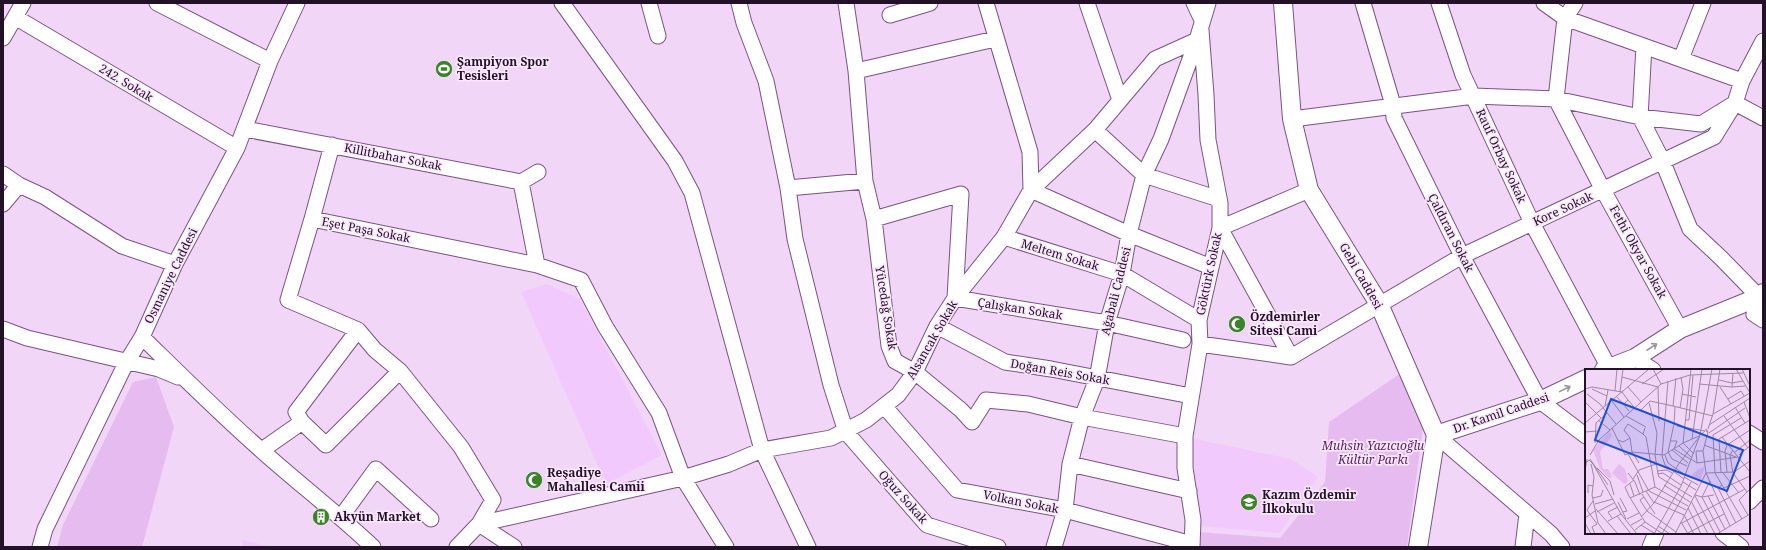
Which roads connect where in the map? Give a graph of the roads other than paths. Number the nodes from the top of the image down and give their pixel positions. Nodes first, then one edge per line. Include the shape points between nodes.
1 (23, 3) edge
2 (297, 3) edge
3 (562, 3) edge
4 (649, 3) edge
5 (738, 3) edge
6 (846, 3) edge
7 (930, 3) edge
8 (986, 3) edge
9 (1087, 3) edge
10 (1203, 3) edge
11 (1283, 3) edge
12 (1363, 3) edge
13 (1439, 3) edge
14 (1544, 3) edge
15 (1575, 3) edge
16 (1703, 3) edge
17 (165, 5) edge
18 (890, 15) dead end
19 (15, 17) junction
20 (1565, 18) junction
21 (1201, 22) junction
22 (658, 36) dead end
23 (3, 38) edge
24 (996, 39) junction
25 (1197, 40) junction
26 (1763, 41) edge
27 (1644, 46) junction
28 (1680, 59) junction
29 (270, 61) junction
30 (856, 71) junction
31 (1742, 81) junction
32 (1474, 96) junction
33 (1556, 99) junction
34 (1120, 100) junction
35 (1735, 103) junction
36 (1393, 105) junction
37 (1640, 117) junction
38 (1763, 118) edge
39 (1292, 119) junction
40 (245, 129) junction
41 (1095, 130) junction
42 (332, 145) junction
43 (237, 148) junction
44 (1662, 160) junction
45 (538, 172) dead end
46 (3, 174) edge
47 (1144, 175) junction
48 (865, 181) junction
49 (521, 182) junction
50 (19, 185) junction
51 (788, 188) junction
52 (1031, 190) junction
53 (1309, 190) junction
54 (1603, 190) junction
55 (1219, 199) junction
56 (3, 204) edge
57 (312, 219) junction
58 (874, 219) junction
59 (1532, 223) junction
60 (1220, 228) junction
61 (1129, 234) junction
62 (1004, 237) junction
63 (1462, 256) junction
64 (175, 264) junction
65 (537, 265) junction
66 (1211, 267) junction
67 (1122, 274) junction
68 (1761, 295) edge
69 (955, 298) junction
70 (1379, 304) junction
71 (1199, 320) junction
72 (1763, 320) edge
73 (1107, 323) junction
74 (937, 326) junction
75 (3, 329) edge
76 (1680, 329) junction
77 (358, 330) junction
78 (142, 337) junction
79 (1183, 340) dead end
80 (1200, 344) junction
81 (1291, 357) junction
82 (1635, 358) junction
83 (126, 363) junction
84 (1607, 369) edge
85 (1652, 369) edge
86 (400, 371) junction
87 (915, 372) junction
88 (1097, 379) junction
89 (1585, 379) edge
90 (186, 381) junction
91 (1192, 396) junction
92 (1540, 401) junction
93 (884, 406) junction
94 (1082, 417) junction
95 (302, 422) junction
96 (846, 432) junction
97 (1750, 434) edge
98 (1585, 435) edge
99 (1184, 436) junction
100 (1436, 436) junction
101 (1763, 442) edge
102 (262, 450) junction
103 (762, 450) junction
104 (1070, 464) junction
105 (683, 478) junction
106 (1763, 488) edge
107 (1189, 490) junction
108 (1750, 501) edge
109 (1065, 510) junction
110 (1527, 514) junction
111 (341, 517) junction
112 (431, 518) dead end
113 (479, 524) junction
114 (1656, 534) edge
115 (1724, 534) edge
116 (1192, 546) edge
117 (40, 547) edge
118 (373, 547) edge
119 (458, 547) edge
120 (514, 547) edge
121 (726, 547) edge
122 (808, 547) edge
123 (998, 547) edge
124 (1054, 547) edge
125 (1418, 547) edge
126 (1523, 547) edge
127 (1562, 547) edge
128 (1650, 547) edge
129 (1741, 547) edge

1 - 19 street
2 - 29 street, Osmaniye Caddesi
3 - 103 street via 675,161 692,193
4 - 22 street
5 - 51 street via 766,81
6 - 30 street, Yücedağ Sokak
7 - 18 street
8 - 24 street
9 - 34 street
10 - 21 street
11 - 39 main road, Gebi Caddesi
12 - 36 street, Çaldıran Sokak
13 - 32 street, Rauf Orbay Sokak via 1463,75
14 - 20 street
15 - 20 street
16 - 28 street
17 - 29 street
19 - 23 street
19 - 43 street, 242. Sokak
20 - 27 street
20 - 33 street
21 - 25 street
21 - 55 street, Göktürk Sokak via 1208,140
24 - 30 street
24 - 52 street via 1030,152
25 - 34 street, Alsancak Sokak via 1155,59
25 - 47 street, Ağabali Caddesi via 1161,139
26 - 31 street
27 - 28 street
27 - 37 street
28 - 31 street
29 - 40 street, Osmaniye Caddesi
30 - 48 street, Yücedağ Sokak
31 - 35 street, Kore Sokak
32 - 33 street
32 - 36 street
32 - 59 street, Rauf Orbay Sokak
33 - 37 street
33 - 54 street, Fethi Okyar Sokak
34 - 41 street, Alsancak Sokak
35 - 37 street via 1701,124
35 - 38 street
35 - 44 street, Kore Sokak via 1714,137
36 - 39 street
36 - 63 street, Çaldıran Sokak via 1394,118
37 - 44 street
39 - 53 main road, Gebi Caddesi
40 - 42 street, Killitbahar Sokak
40 - 43 street, Osmaniye Caddesi
41 - 47 street
41 - 52 street, Alsancak Sokak
42 - 49 street, Killitbahar Sokak
42 - 57 street
43 - 64 street, Osmaniye Caddesi
44 - 54 street, Kore Sokak
44 - 68 street via 1690,230
45 - 49 street
46 - 50 street
47 - 55 street
47 - 61 street, Ağabali Caddesi
48 - 51 street
48 - 58 street, Yücedağ Sokak
49 - 65 street
50 - 56 street
50 - 64 street via 45,197 122,246
51 - 96 street via 795,238 831,385
52 - 61 street
52 - 62 street, Alsancak Sokak
53 - 60 street
53 - 70 main road, Gebi Caddesi
54 - 59 street, Kore Sokak
54 - 76 street, Fethi Okyar Sokak
55 - 60 street, Göktürk Sokak
57 - 65 street, Eşet Paşa Sokak
57 - 77 street, Eşet Paşa Sokak via 288,300
58 - 69 street via 961,194
58 - 87 street, Yücedağ Sokak via 889,346 895,361
59 - 63 street, Kore Sokak
59 - 84 street, Rauf Orbay Sokak
60 - 66 street, Göktürk Sokak
60 - 81 street
61 - 66 street
61 - 67 street, Ağabali Caddesi
62 - 67 street, Meltem Sokak
62 - 69 street, Alsancak Sokak
63 - 70 street, Kore Sokak
63 - 92 street, Çaldıran Sokak
64 - 78 street, Osmaniye Caddesi
65 - 105 street, Eşet Paşa Sokak via 581,280 605,326 659,413
66 - 71 street, Göktürk Sokak
67 - 71 street, Meltem Sokak
67 - 73 street, Ağabali Caddesi
68 - 72 street via 1754,314
68 - 76 main road
69 - 73 street, Çalışkan Sokak
69 - 74 street, Alsancak Sokak
70 - 81 street
70 - 100 main road, Gebi Caddesi
71 - 80 street, Göktürk Sokak
73 - 79 street, Çalışkan Sokak
73 - 88 street, Ağabali Caddesi
74 - 87 street, Alsancak Sokak
74 - 88 street, Doğan Reis Sokak via 1005,362
75 - 83 street via 28,338
82 -> 76 main road
77 - 86 street, Eşet Paşa Sokak via 374,350
77 - 95 street via 296,412
78 - 83 street, Osmaniye Caddesi
78 - 90 street
80 - 81 street
80 - 91 street, Göktürk Sokak
82 - 84 main road
82 - 85 street
83 - 90 street via 159,370
83 - 117 street, Osmaniye Caddesi via 46,529
86 - 95 street via 326,445
86 - 113 street, Eşet Paşa Sokak via 461,447 493,500
87 - 93 street, Alsancak Sokak via 898,395
87 - 94 street, Yücedağ Sokak via 972,422 986,400 1028,404
88 - 91 street, Doğan Reis Sokak
88 - 94 street, Ağabali Caddesi
92 -> 89 main road, Dr. Kamil Caddesi
90 - 102 street
91 - 99 street, Göktürk Sokak
92 - 98 street, Çaldıran Sokak
92 - 100 main road, Dr. Kamil Caddesi
93 - 96 street, Alsancak Sokak
93 - 109 street, Volkan Sokak via 957,490
94 - 99 street, Yücedağ Sokak
94 - 104 street, Ağabali Caddesi
95 - 102 street
96 - 103 street, Alsancak Sokak via 831,438
96 - 123 street, Oğuz Sokak via 927,525
97 - 101 street
99 - 107 street, Göktürk Sokak
100 - 110 street
100 - 125 main road
102 - 111 street
103 - 105 street, Alsancak Sokak via 729,464
103 - 122 street
104 - 107 street
104 - 109 street, Ağabali Caddesi
105 - 113 street, Alsancak Sokak
105 - 121 street, Eşet Paşa Sokak
106 - 108 street
107 - 116 street, Göktürk Sokak via 1193,520
109 - 116 street, Volkan Sokak
109 - 124 street, Ağabali Caddesi
110 - 126 street
110 - 127 street
111 - 112 street via 376,469
111 - 118 street
113 - 119 street
113 - 120 street
114 - 128 street
115 - 129 street

